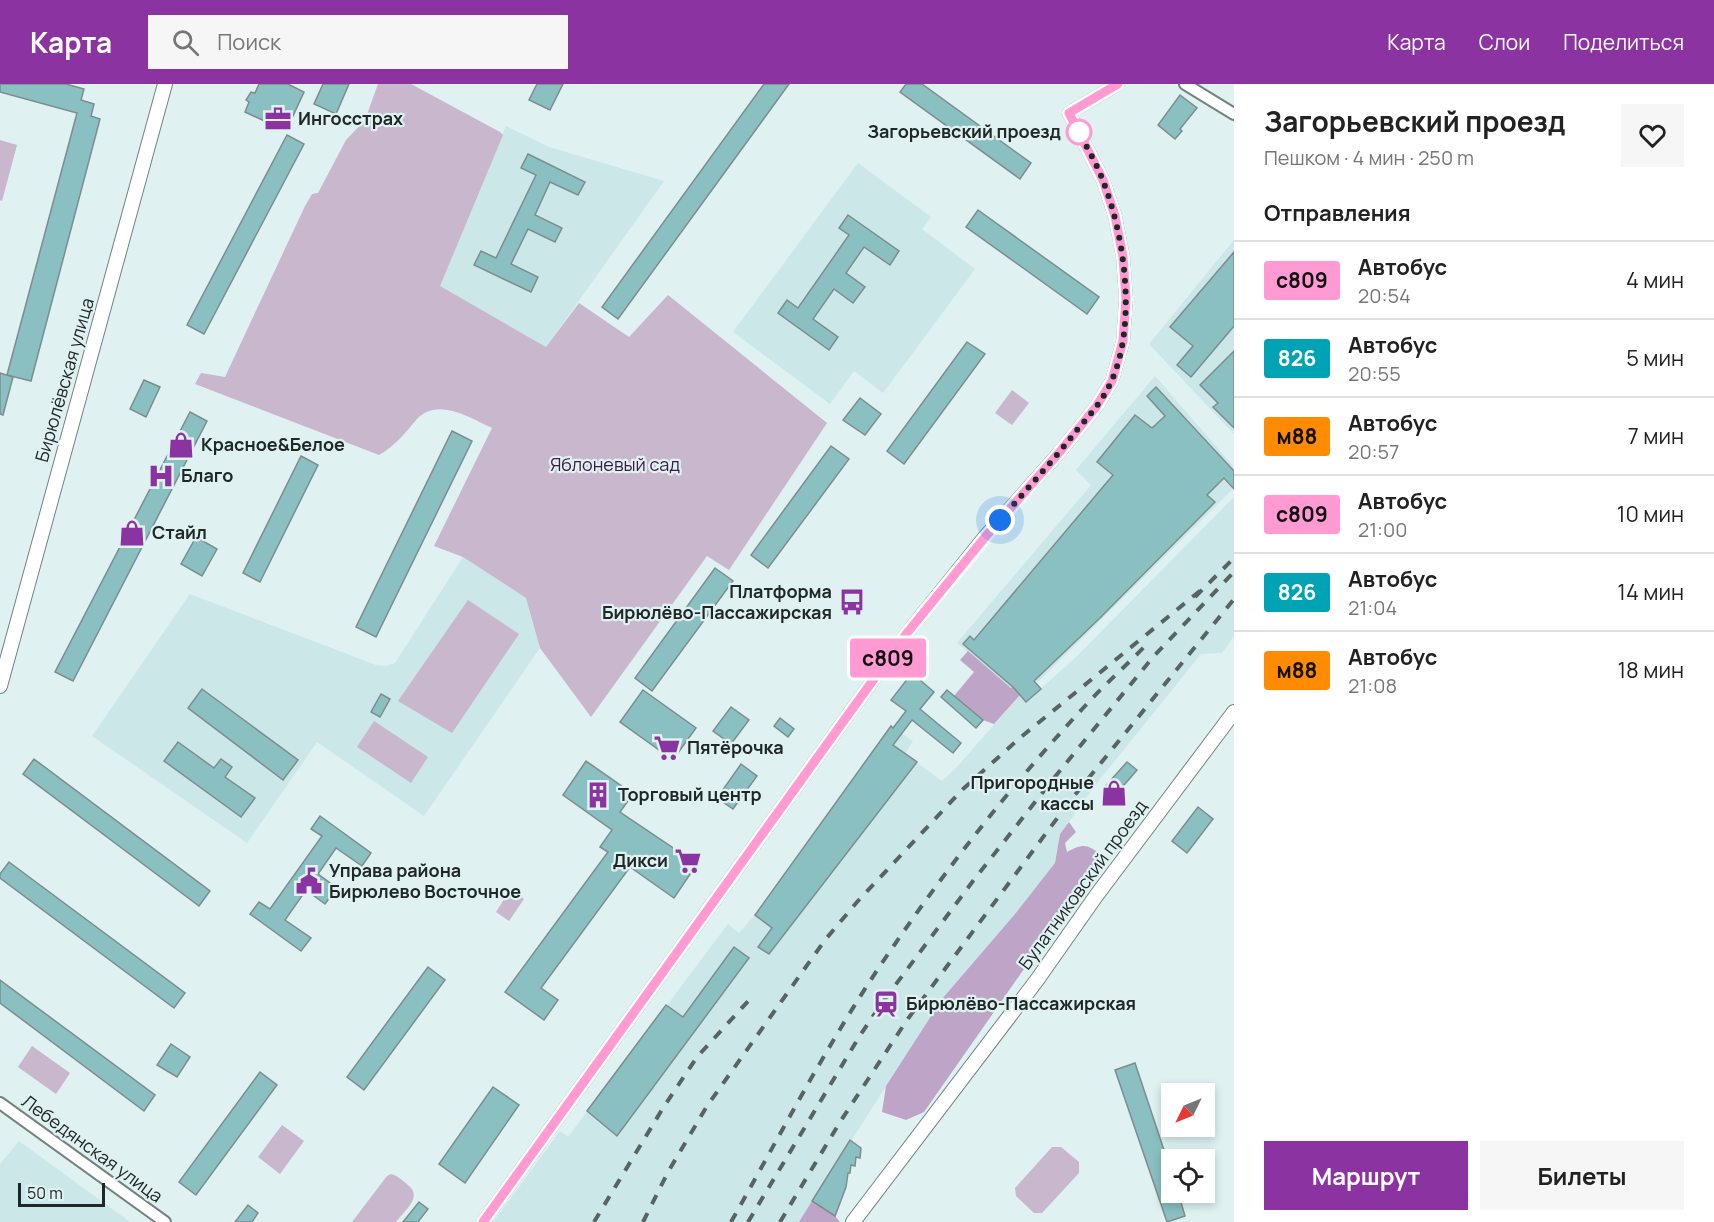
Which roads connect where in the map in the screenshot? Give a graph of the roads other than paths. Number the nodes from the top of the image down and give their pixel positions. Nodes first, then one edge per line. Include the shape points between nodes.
1 (165, 84) edge
2 (1118, 84) edge
3 (1185, 84) edge
4 (1234, 114) edge
5 (0, 686) edge
6 (1234, 712) edge
7 (0, 1103) edge
8 (165, 1222) edge
9 (483, 1222) edge
10 (853, 1222) edge

1 - 5 street, Бирюлёвская улица
2 - 9 street via 1069,113 1103,180 1123,257 1123,341 1112,381 1058,454 907,633
3 - 4 street
6 - 10 street, Булатниковский проезд
7 - 8 street, Лебедянская улица

